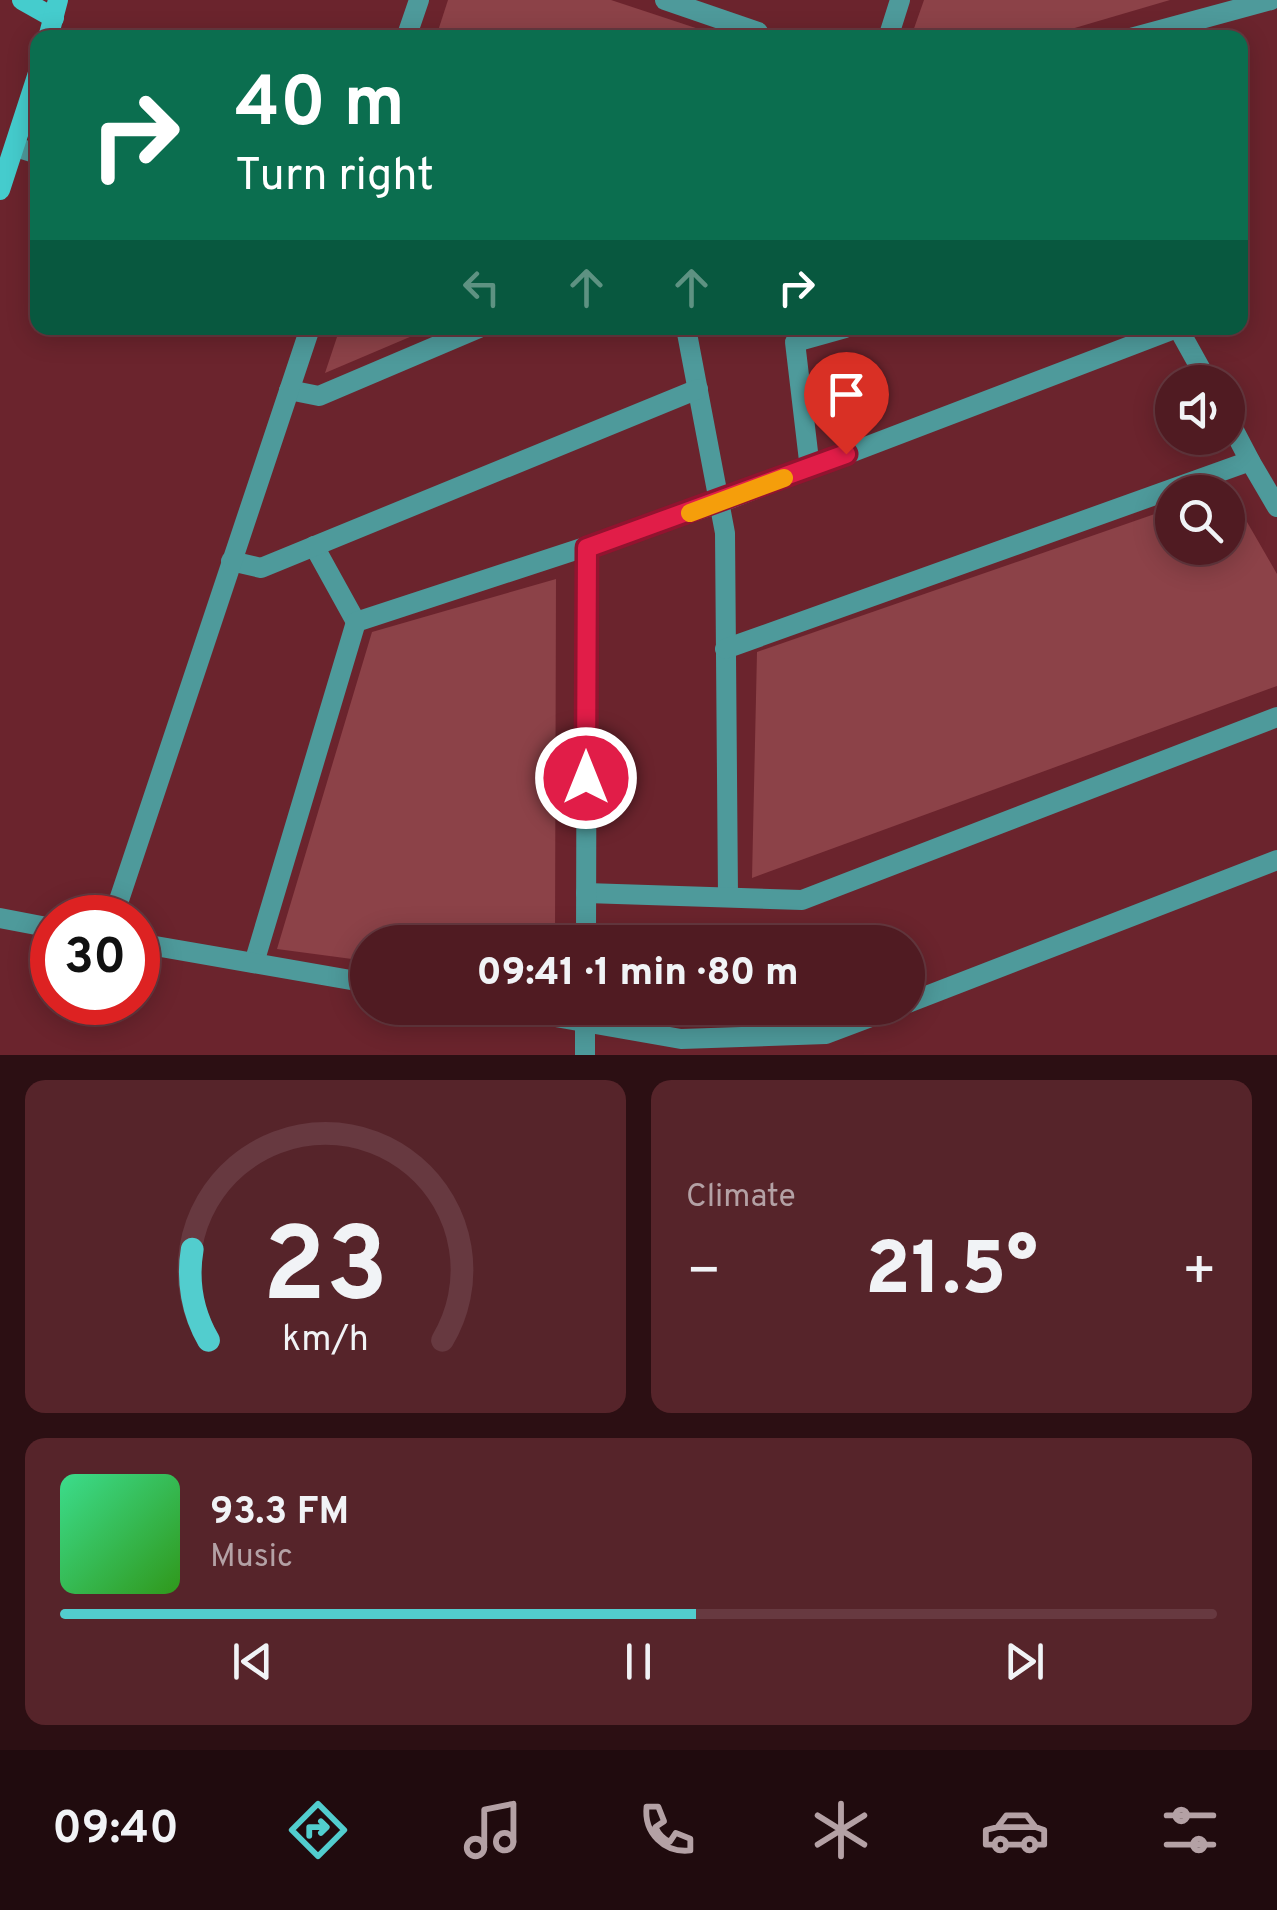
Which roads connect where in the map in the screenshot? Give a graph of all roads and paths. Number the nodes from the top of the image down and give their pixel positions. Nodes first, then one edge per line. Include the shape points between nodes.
1 (22, 0) edge
2 (419, 0) edge
3 (665, 0) edge
4 (900, 0) edge
5 (1271, 0) edge
6 (54, 19) edge
7 (409, 30) edge
8 (752, 30) edge
9 (891, 30) edge
10 (1160, 30) edge
11 (30, 101) edge
12 (16, 147) junction
13 (30, 151) edge
14 (0, 190) edge
15 (308, 335) edge
16 (462, 335) edge
17 (687, 335) edge
18 (819, 335) edge
19 (1160, 335) edge
20 (1182, 335) edge
21 (1199, 365) edge
22 (698, 389) junction
23 (289, 390) junction
24 (1245, 452) edge
25 (1250, 461) junction
26 (810, 468) junction
27 (719, 503) junction
28 (1277, 507) edge
29 (314, 546) junction
30 (587, 548) junction
31 (232, 561) junction
32 (356, 622) junction
33 (726, 649) junction
34 (1277, 717) edge
35 (1277, 860) edge
36 (586, 893) junction
37 (121, 895) edge
38 (728, 898) junction
39 (0, 918) edge
40 (30, 924) edge
41 (586, 925) edge
42 (160, 947) edge
43 (254, 963) junction
44 (350, 980) edge
45 (925, 996) edge
46 (585, 1025) edge
47 (625, 1025) edge
48 (850, 1025) edge
49 (585, 1055) edge

1 - 6 main road
2 - 7 street
3 - 8 street
4 - 9 street
5 - 10 street
11 - 12 main road
12 - 13 street
12 - 14 main road
15 - 23 street
16 - 23 street via 319,396
17 - 22 street
18 - 26 street via 795,342
19 - 26 street
20 - 21 street
22 - 27 street
22 - 29 street
23 - 31 street
24 - 25 street
25 - 28 street
25 - 33 street
26 - 27 street
27 - 30 street
27 - 33 street
29 - 31 street via 261,568
29 - 32 street
30 - 32 street
30 - 36 street
31 - 37 street
32 - 43 street
33 - 38 street
34 - 38 street via 802,900
35 - 45 street
36 - 38 street
36 - 41 street
39 - 40 street
42 - 43 street
43 - 44 street
46 - 49 street
47 - 48 street via 682,1039 826,1034

